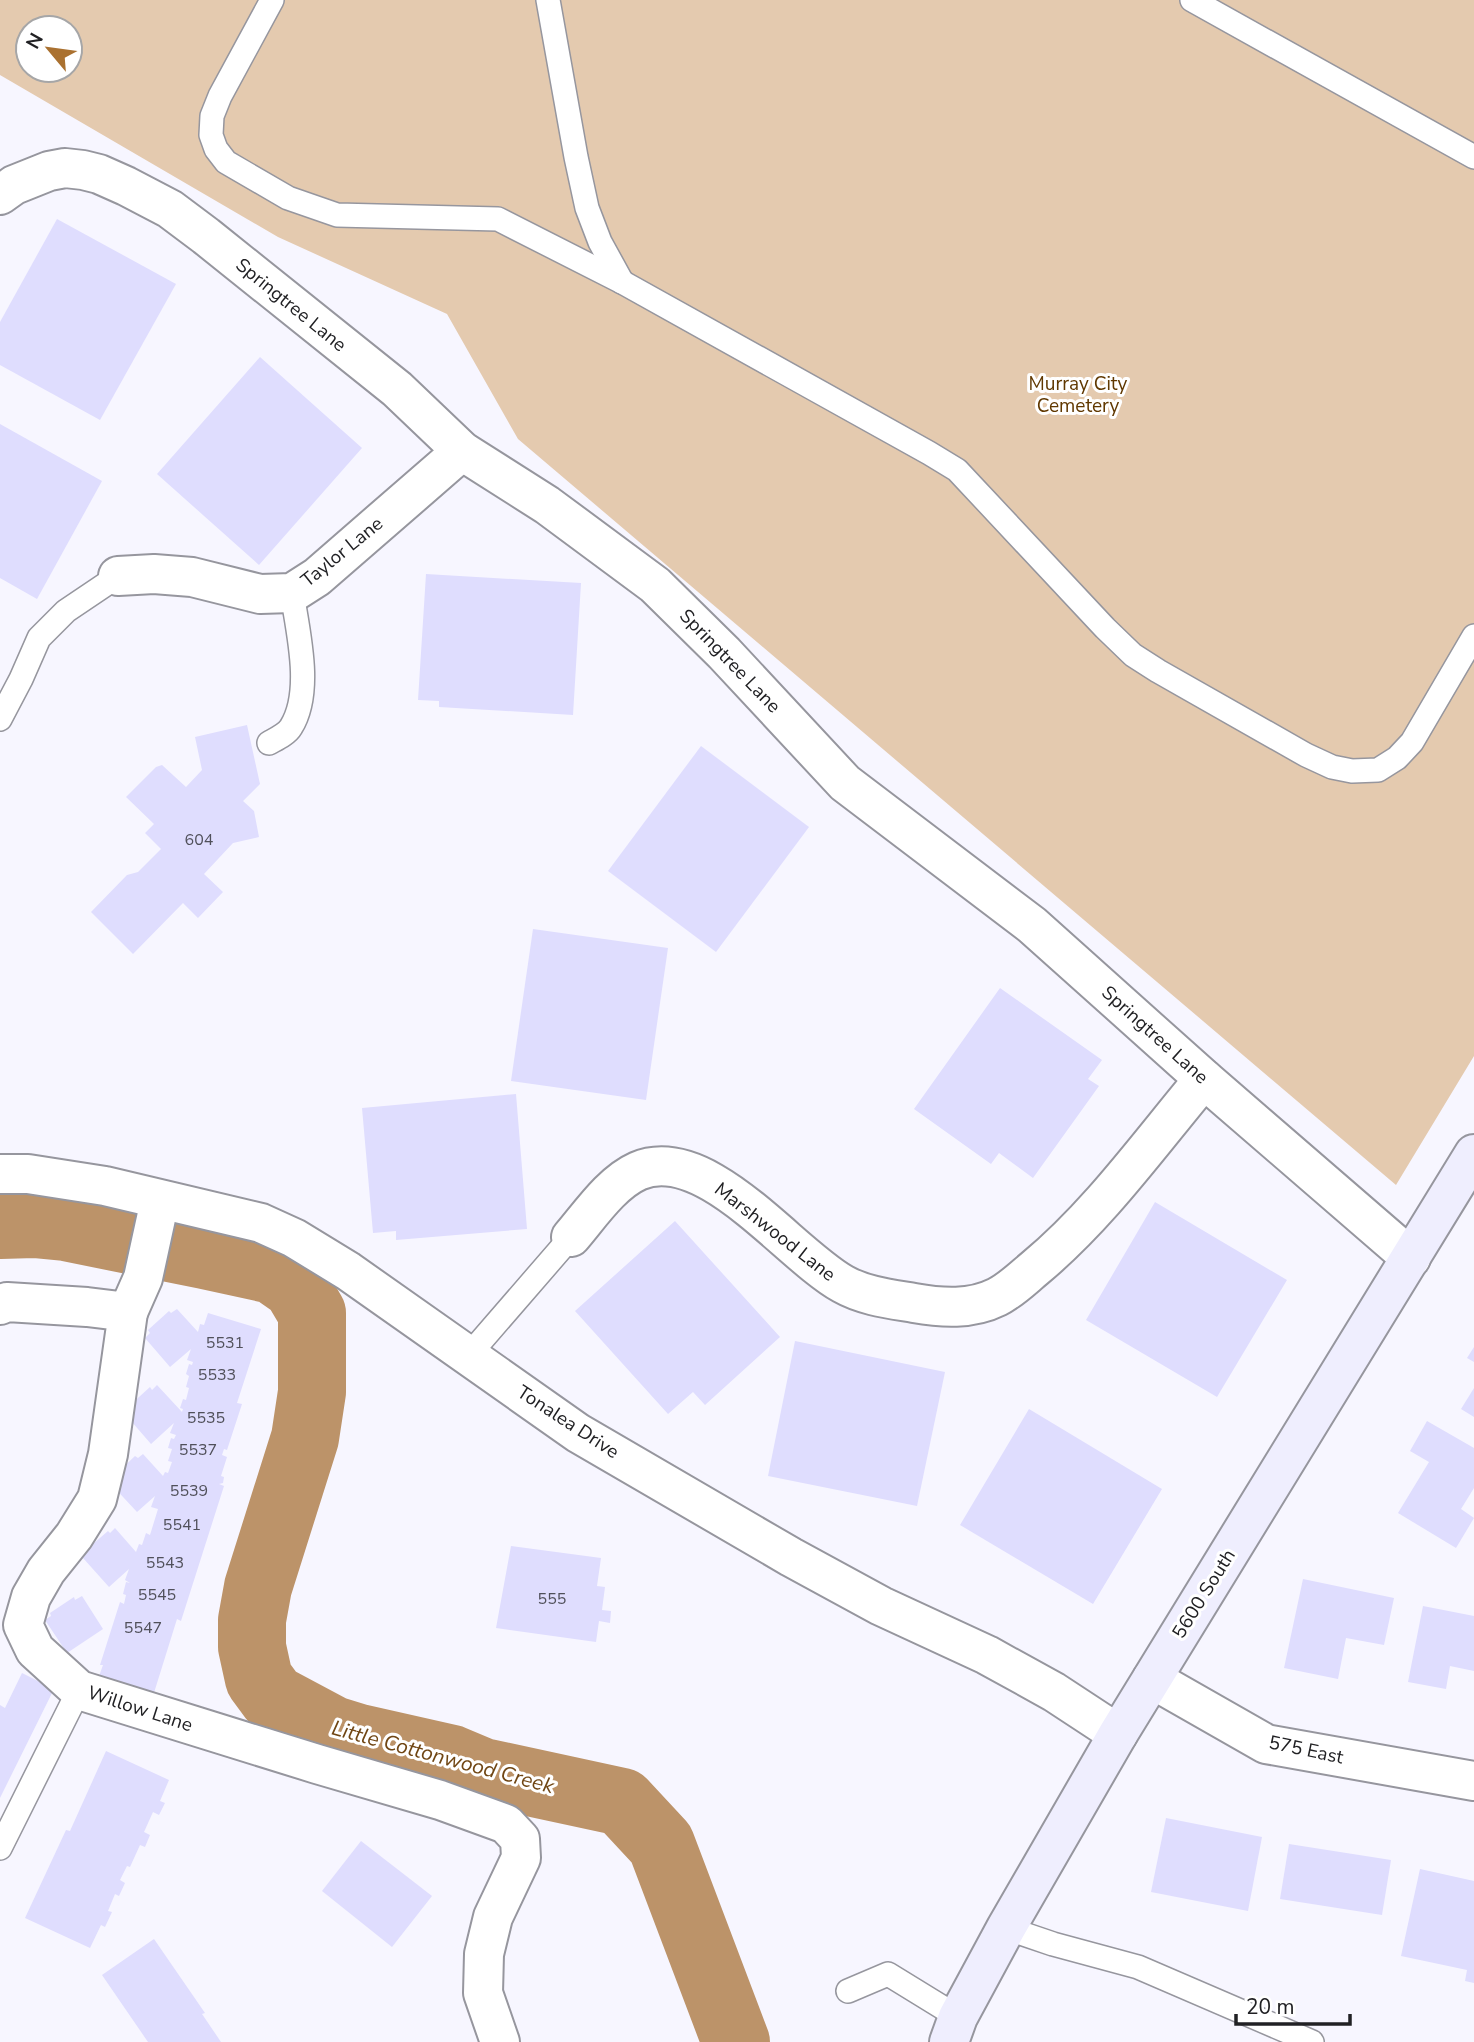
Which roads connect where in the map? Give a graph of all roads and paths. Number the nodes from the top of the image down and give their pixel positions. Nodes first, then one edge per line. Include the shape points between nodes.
1 (272, 0) edge
2 (548, 0) edge
3 (1192, 0) edge
4 (1474, 157) edge
5 (0, 195) edge
6 (622, 282) junction
7 (462, 451) junction
8 (118, 576) joint
9 (292, 593) junction
10 (1474, 636) edge
11 (0, 719) edge
12 (269, 743) dead end
13 (1204, 1079) junction
14 (1474, 1154) edge
15 (0, 1174) edge
16 (157, 1213) junction
17 (571, 1237) joint
18 (1411, 1258) junction
19 (135, 1295) junction
20 (0, 1305) edge
21 (468, 1356) junction
22 (1152, 1679) junction
23 (79, 1689) junction
24 (1118, 1734) junction
25 (1474, 1782) edge
26 (0, 1848) edge
27 (1006, 1928) junction
28 (848, 1991) dead end
29 (953, 2030) edge
30 (500, 2042) edge
31 (1312, 2042) edge

1 - 6 lane via 212,116 211,135 226,162 288,198 337,215 498,219
2 - 6 lane via 587,208
3 - 4 lane
5 - 7 street, Springtree Lane via 14,185 65,168 108,178 170,209 397,389
6 - 10 lane via 957,470 1133,655 1332,767 1378,770 1397,758 1412,742
7 - 9 street, Taylor Lane via 317,577
7 - 13 street, Springtree Lane via 547,505 655,585 845,783 1032,925
8 - 9 street, Taylor Lane via 192,577 260,594
8 - 11 lane via 66,611 39,638
9 - 12 lane via 303,661 300,706 290,729
13 - 17 street, Marshwood Lane via 1081,1226 1012,1287 979,1304 934,1307 845,1285 739,1200 676,1167 637,1171 612,1190
13 - 18 street, Springtree Lane
14 - 18 street, 5600 South
15 - 16 street, Tonalea Drive via 105,1186
16 - 19 street
16 - 21 street, Tonalea Drive via 261,1223 294,1238
17 - 21 lane
18 - 22 street, 5600 South
19 - 20 street via 87,1307
19 - 23 street, Willow Lane via 97,1499 46,1571 23,1625 36,1650
21 - 24 street, Tonalea Drive via 578,1433 791,1557 881,1606 987,1655
22 - 24 street, 5600 South
22 - 25 street, 575 East via 1266,1744
23 - 26 lane
23 - 30 street, Willow Lane via 506,1824 520,1839 521,1858 493,1917 484,1954 483,1993
24 - 27 street, 5600 South
27 - 29 street, 5600 South
27 - 31 lane via 1138,1967
28 - 29 lane via 888,1974

